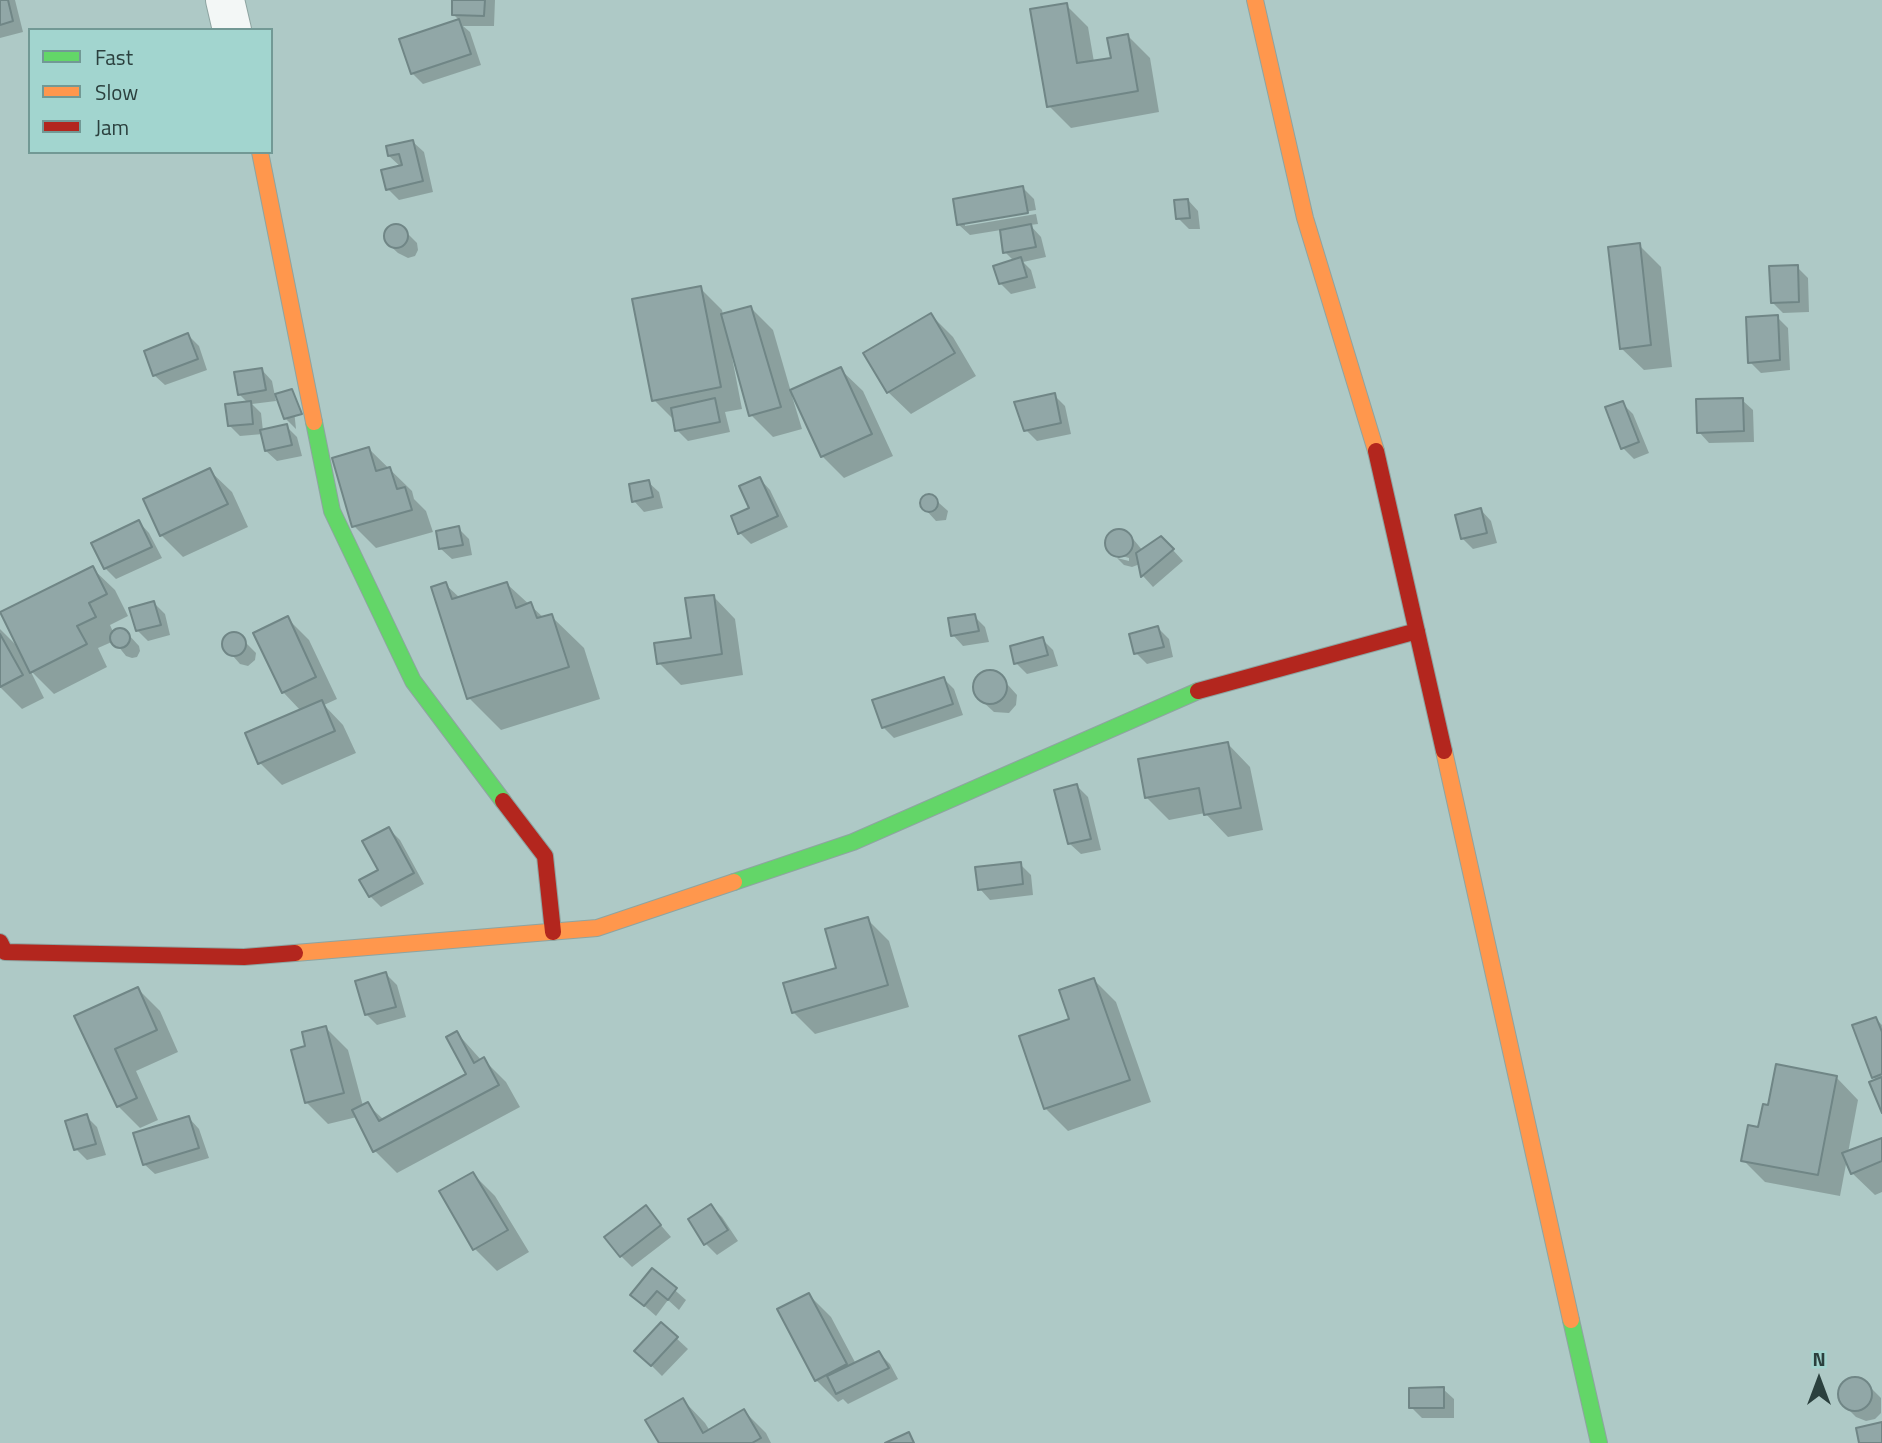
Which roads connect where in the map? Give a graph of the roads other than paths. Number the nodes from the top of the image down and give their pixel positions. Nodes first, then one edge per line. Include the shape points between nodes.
1 (225, 0) edge
2 (1255, 0) edge
3 (232, 28) edge
4 (260, 154) edge
5 (1417, 631) junction
6 (554, 932) junction
7 (0, 942) edge
8 (1599, 1443) edge

1 - 3 street
2 - 5 street via 1306,218 1375,445
4 - 6 street via 332,511 413,681 545,856
5 - 6 street via 1201,690 853,842 597,928
5 - 8 street
6 - 7 street via 244,957 5,952

